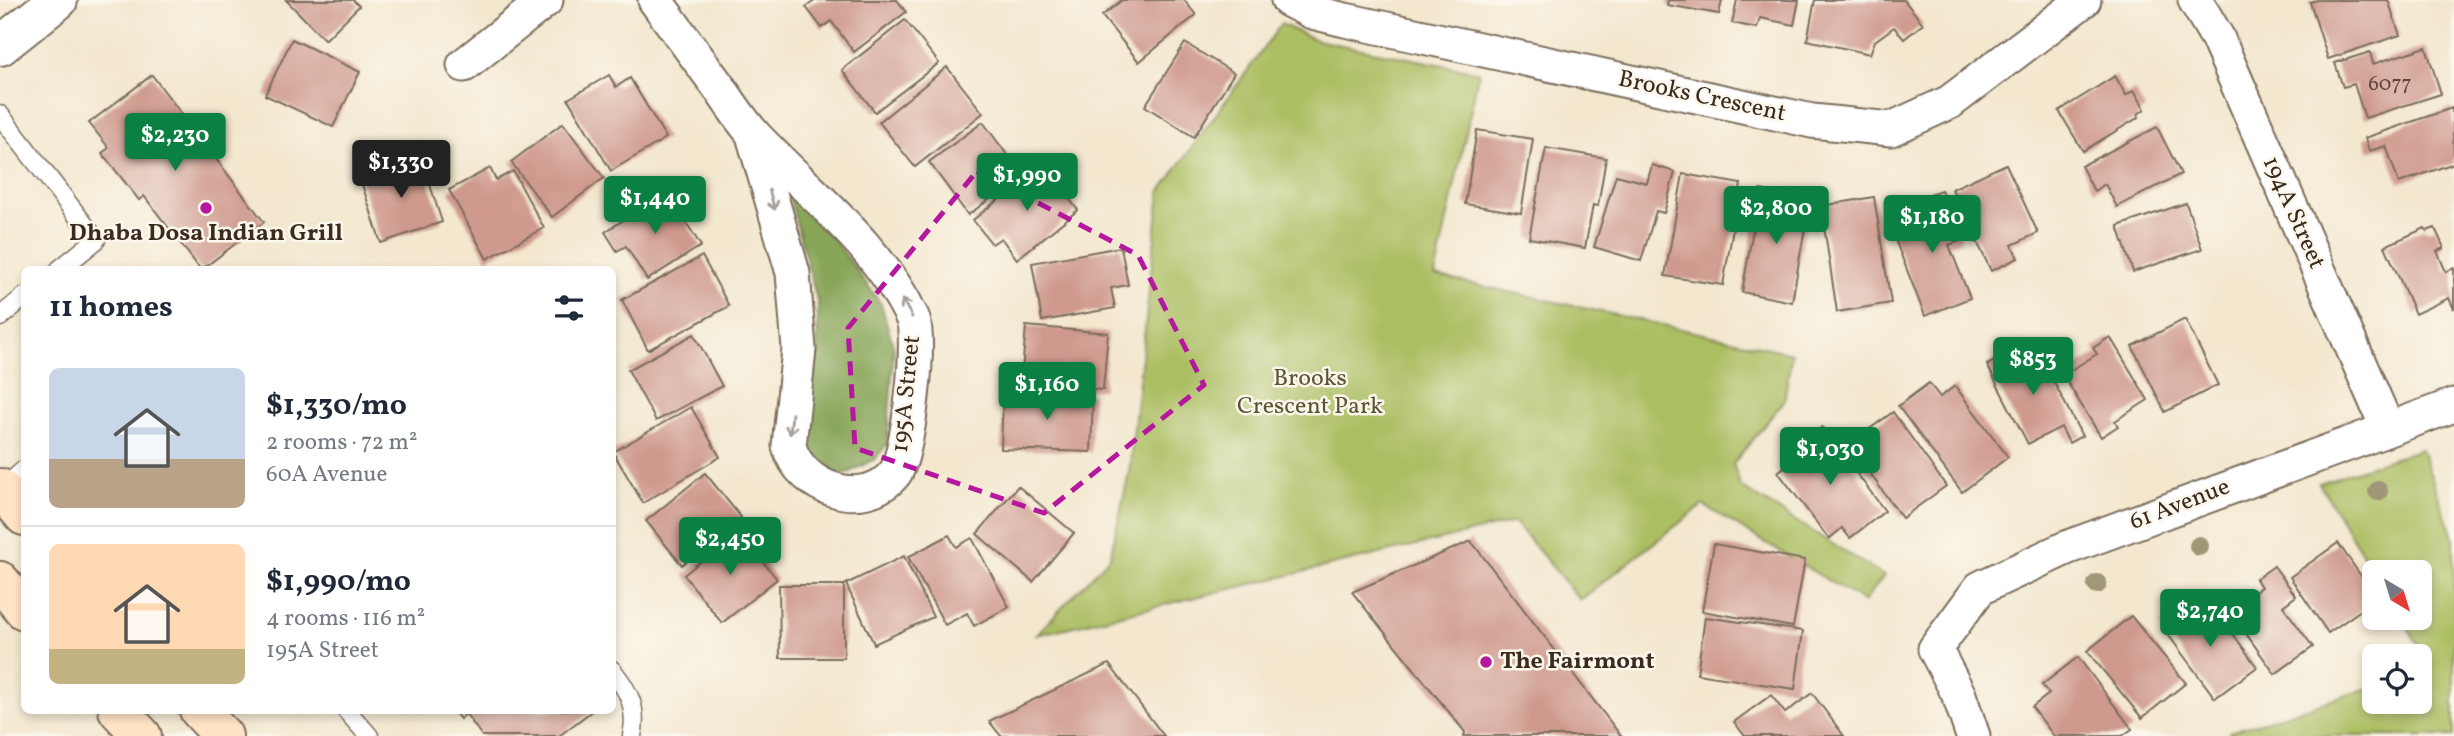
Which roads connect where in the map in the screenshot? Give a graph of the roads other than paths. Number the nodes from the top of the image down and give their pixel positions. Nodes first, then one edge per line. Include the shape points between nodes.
1 (58, 0) edge
2 (547, 0) edge
3 (655, 0) edge
4 (1288, 0) edge
5 (2084, 0) edge
6 (2195, 0) edge
7 (0, 46) edge
8 (464, 65) dead end
9 (0, 115) edge
10 (753, 135) junction
11 (64, 266) edge
12 (21, 300) edge
13 (0, 317) edge
14 (2454, 405) edge
15 (2387, 427) junction
16 (0, 581) edge
17 (21, 606) edge
18 (616, 675) edge
19 (122, 714) edge
20 (204, 714) edge
21 (350, 714) edge
22 (142, 736) edge
23 (223, 736) edge
24 (369, 736) edge
25 (632, 736) edge
26 (1973, 736) edge

1 - 7 street
2 - 8 street
3 - 10 street, 195A Street
4 - 5 street, Brooks Crescent via 1345,20 1812,121 1891,129 1950,102
6 - 15 street, 194A Street via 2217,37
9 - 11 lane via 96,240
10 -> 10 street, 195A Street via 793,273 799,337 791,457 814,483 831,490 875,487 894,474 906,443 914,320 891,278
12 - 13 lane
14 - 15 street, 61 Avenue
15 - 26 street, 61 Avenue via 2066,548 1980,588 1935,649 1959,695
16 - 17 main road
18 - 25 lane via 629,691 636,720
19 - 22 main road
20 - 23 main road
21 - 24 lane

